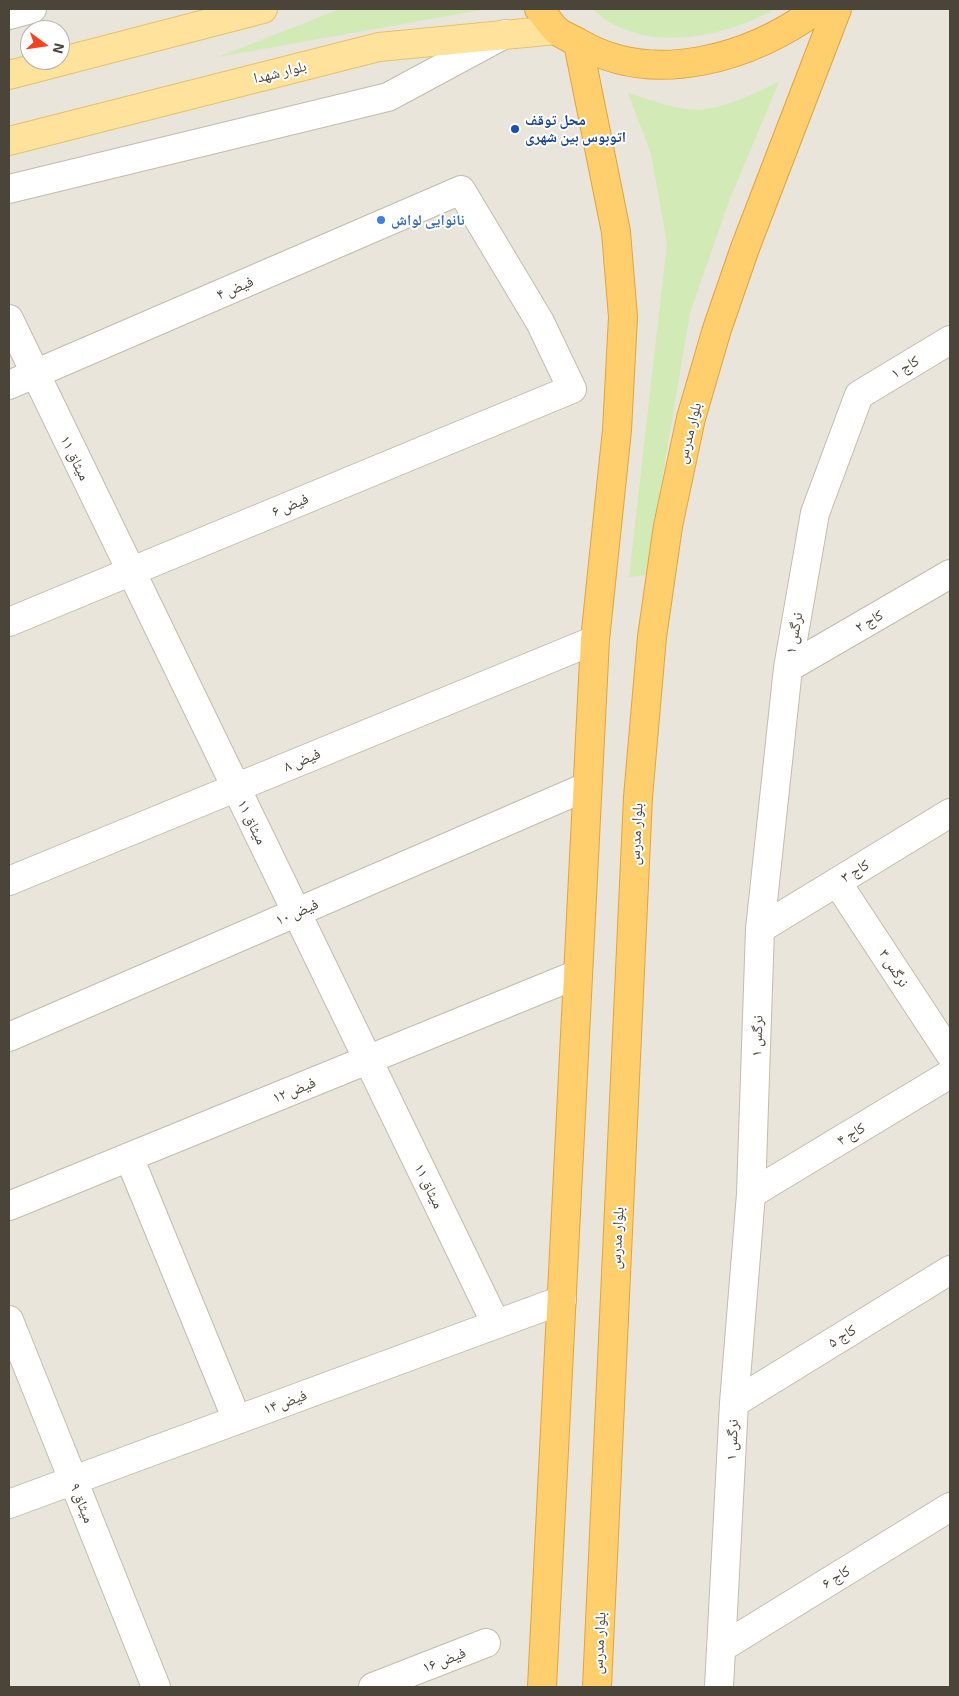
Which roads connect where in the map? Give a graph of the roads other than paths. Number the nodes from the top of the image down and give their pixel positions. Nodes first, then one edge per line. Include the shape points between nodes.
1 (32, 9) edge
2 (263, 9) edge
3 (539, 9) edge
4 (817, 9) edge
5 (837, 9) edge
6 (9, 15) edge
7 (505, 34) junction
8 (567, 36) junction
9 (9, 75) edge
10 (9, 141) edge
11 (9, 188) edge
12 (9, 319) edge
13 (950, 340) edge
14 (35, 374) junction
15 (9, 385) edge
16 (572, 389) joint
17 (859, 395) joint
18 (130, 572) junction
19 (950, 574) edge
20 (9, 622) edge
21 (595, 640) junction
22 (788, 668) junction
23 (586, 787) junction
24 (236, 788) junction
25 (950, 813) edge
26 (9, 881) edge
27 (837, 882) junction
28 (296, 912) junction
29 (760, 928) junction
30 (578, 974) junction
31 (9, 1037) edge
32 (950, 1054) edge
33 (368, 1060) junction
34 (950, 1074) edge
35 (129, 1157) junction
36 (751, 1194) junction
37 (9, 1206) edge
38 (950, 1270) edge
39 (562, 1300) junction
40 (9, 1320) edge
41 (496, 1324) junction
42 (734, 1403) junction
43 (237, 1420) junction
44 (73, 1480) junction
45 (9, 1504) edge
46 (950, 1507) edge
47 (486, 1643) dead end
48 (721, 1648) junction
49 (156, 1687) edge
50 (373, 1687) edge
51 (542, 1687) edge
52 (596, 1687) edge
53 (719, 1687) edge

1 - 6 street
2 - 9 main road
3 - 8 highway
4 - 8 highway via 774,37 730,55 680,63 634,64 592,51
5 - 52 highway, بلوار مدرس via 717,329 691,418 668,526 652,637 638,797
7 - 8 main road, بلوار شهدا
7 - 10 main road, بلوار شهدا via 379,47
7 - 11 street via 388,97
8 - 21 highway via 616,232 622,317 617,430
12 - 14 street, میثاق ۱۱
13 - 17 street, کاج ۱
14 - 15 street, فیض ۴
14 - 16 street, فیض ۴ via 461,190 540,322
14 - 18 street, میثاق ۱۱
16 - 18 street, فیض ۶
17 - 22 street, نرگس ۱ via 815,513
18 - 20 street, فیض ۶
18 - 24 street, میثاق ۱۱
19 - 22 street, کاج ۲
21 - 23 highway
21 - 24 street, فیض ۸
22 - 29 street, نرگس ۱
23 - 28 street, فیض ۱۰
23 - 30 highway
24 - 26 street, فیض ۸
24 - 28 street, میثاق ۱۱
25 - 27 street, کاج ۳
27 - 29 street, کاج ۳
27 - 32 street, نرگس ۳
28 - 31 street, فیض ۱۰
28 - 33 street, میثاق ۱۱
29 - 36 street, نرگس ۱
30 - 33 street, فیض ۱۲
30 - 39 highway
33 - 35 street, فیض ۱۲
33 - 41 street, میثاق ۱۱
34 - 36 street, کاج ۴
35 - 37 street, فیض ۱۲
35 - 43 street
36 - 42 street, نرگس ۱
38 - 42 street, کاج ۵
39 - 41 street, فیض ۱۴
39 - 51 highway
40 - 44 street, میثاق ۹
41 - 43 street, فیض ۱۴
42 - 48 street, نرگس ۱
43 - 44 street, فیض ۱۴
44 - 45 street, فیض ۱۴
44 - 49 street, میثاق ۹
46 - 48 street, کاج ۶
47 - 50 street, فیض ۱۶
48 - 53 street, نرگس ۱

